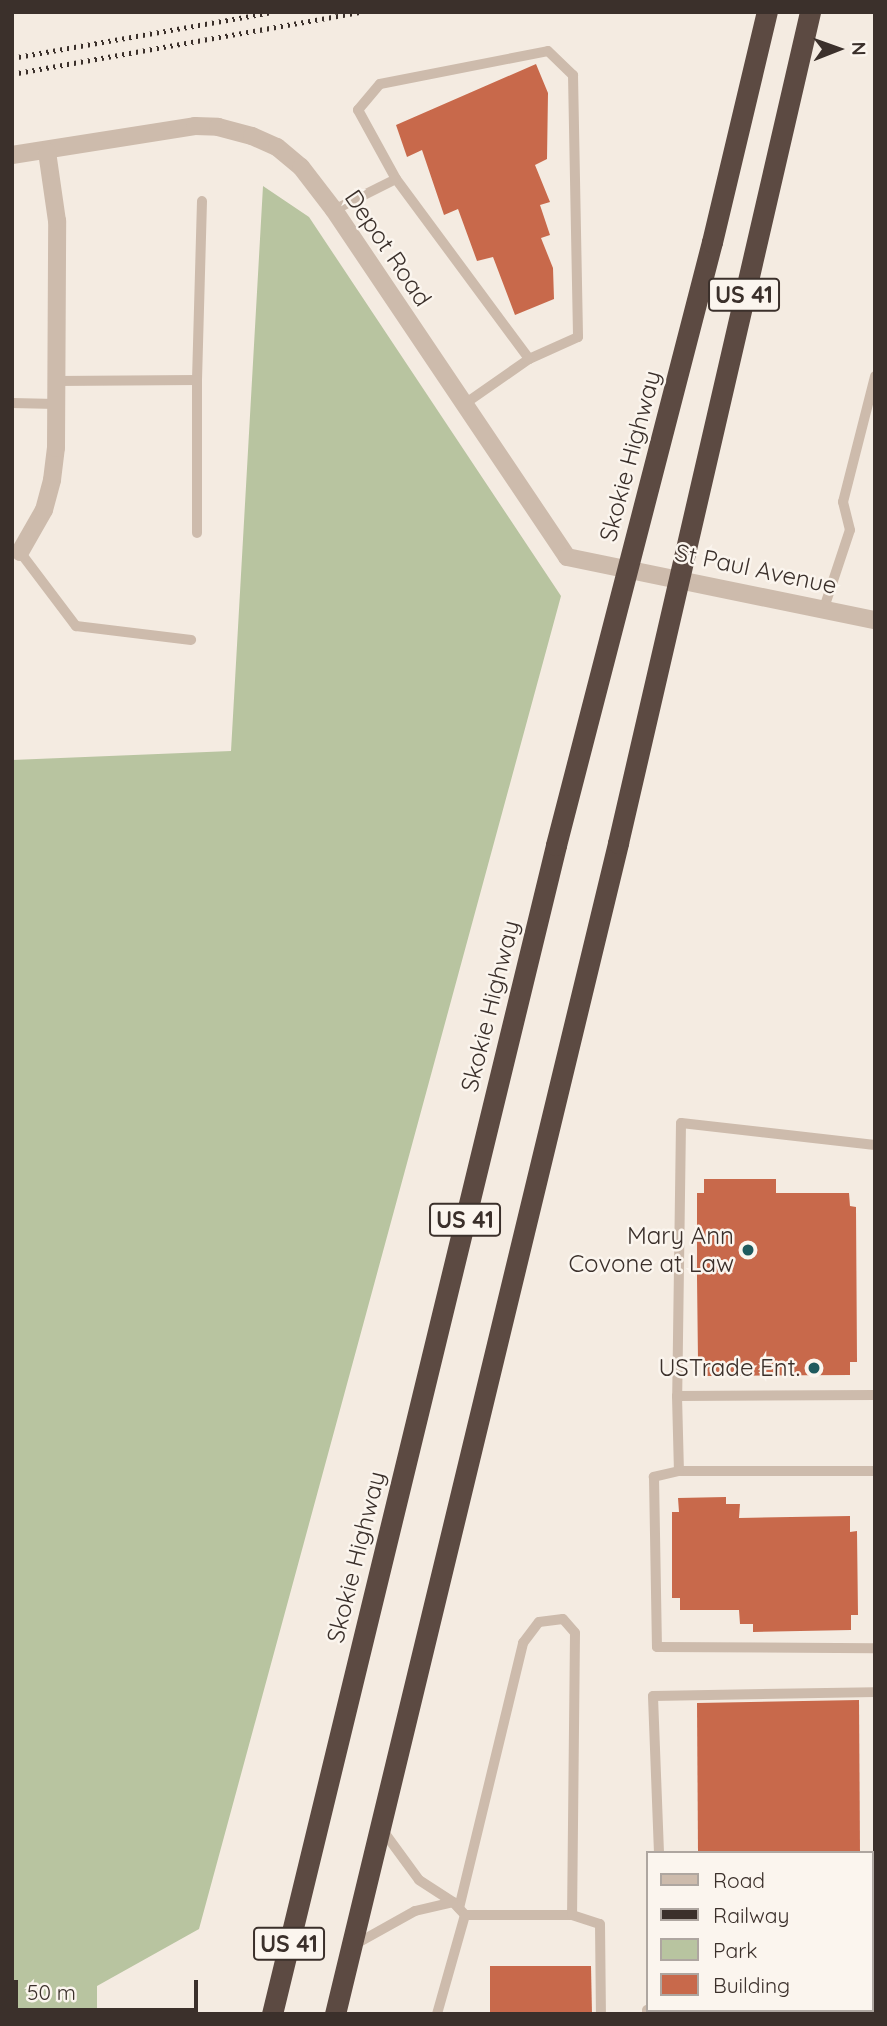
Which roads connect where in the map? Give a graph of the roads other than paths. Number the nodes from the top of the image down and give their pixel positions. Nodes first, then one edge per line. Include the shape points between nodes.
1 (767, 12) edge
2 (810, 12) edge
3 (47, 152) junction
4 (12, 155) edge
5 (396, 179) junction
6 (202, 201) dead end
7 (334, 210) junction
8 (529, 359) junction
9 (875, 376) edge
10 (197, 380) junction
11 (56, 381) junction
12 (12, 403) edge
13 (56, 404) junction
14 (463, 405) junction
15 (197, 533) dead end
16 (16, 552) edge
17 (628, 568) junction
18 (678, 578) junction
19 (824, 608) junction
20 (875, 620) edge
21 (191, 640) dead end
22 (875, 1145) edge
23 (875, 1395) edge
24 (677, 1396) junction
25 (679, 1471) junction
26 (875, 1471) edge
27 (875, 1648) edge
28 (875, 1692) edge
29 (380, 1826) junction
30 (659, 1851) edge
31 (459, 1908) junction
32 (572, 1915) junction
33 (351, 1946) junction
34 (272, 2014) edge
35 (335, 2014) edge
36 (437, 2014) edge
37 (601, 2014) edge

1 - 17 highway, Skokie Highway / US 41
2 - 18 highway, US 41
3 - 4 street, Depot Road
3 - 7 street, Depot Road via 124,136 218,127 277,147 301,167
3 - 11 street via 57,221
5 - 7 lane
5 - 8 lane
5 - 8 lane via 358,110 380,84 548,51 573,75 578,337
6 - 10 lane
7 - 14 street, Depot Road
8 - 14 lane
9 - 19 lane via 843,502 850,530
10 - 11 lane
10 - 15 lane
11 - 13 street
12 - 13 lane
13 - 16 street via 52,480 44,510
14 - 17 street, Depot Road via 566,556
16 - 21 lane via 76,626
17 - 18 street, St Paul Avenue
17 - 34 highway, Skokie Highway / US 41 via 556,845
18 - 19 street, St Paul Avenue
18 - 29 highway, US 41
19 - 20 street, St Paul Avenue
22 - 24 lane via 681,1123
23 - 24 lane
24 - 25 lane
25 - 26 lane
25 - 27 lane via 654,1477 657,1647
28 - 30 lane via 653,1696
29 - 31 lane via 419,1880
29 - 33 highway, US 41
31 - 32 lane
31 - 32 lane via 523,1643 539,1622 563,1619 575,1633
31 - 33 lane via 415,1911
31 - 36 lane
32 - 37 lane via 600,1924
33 - 35 highway, US 41

